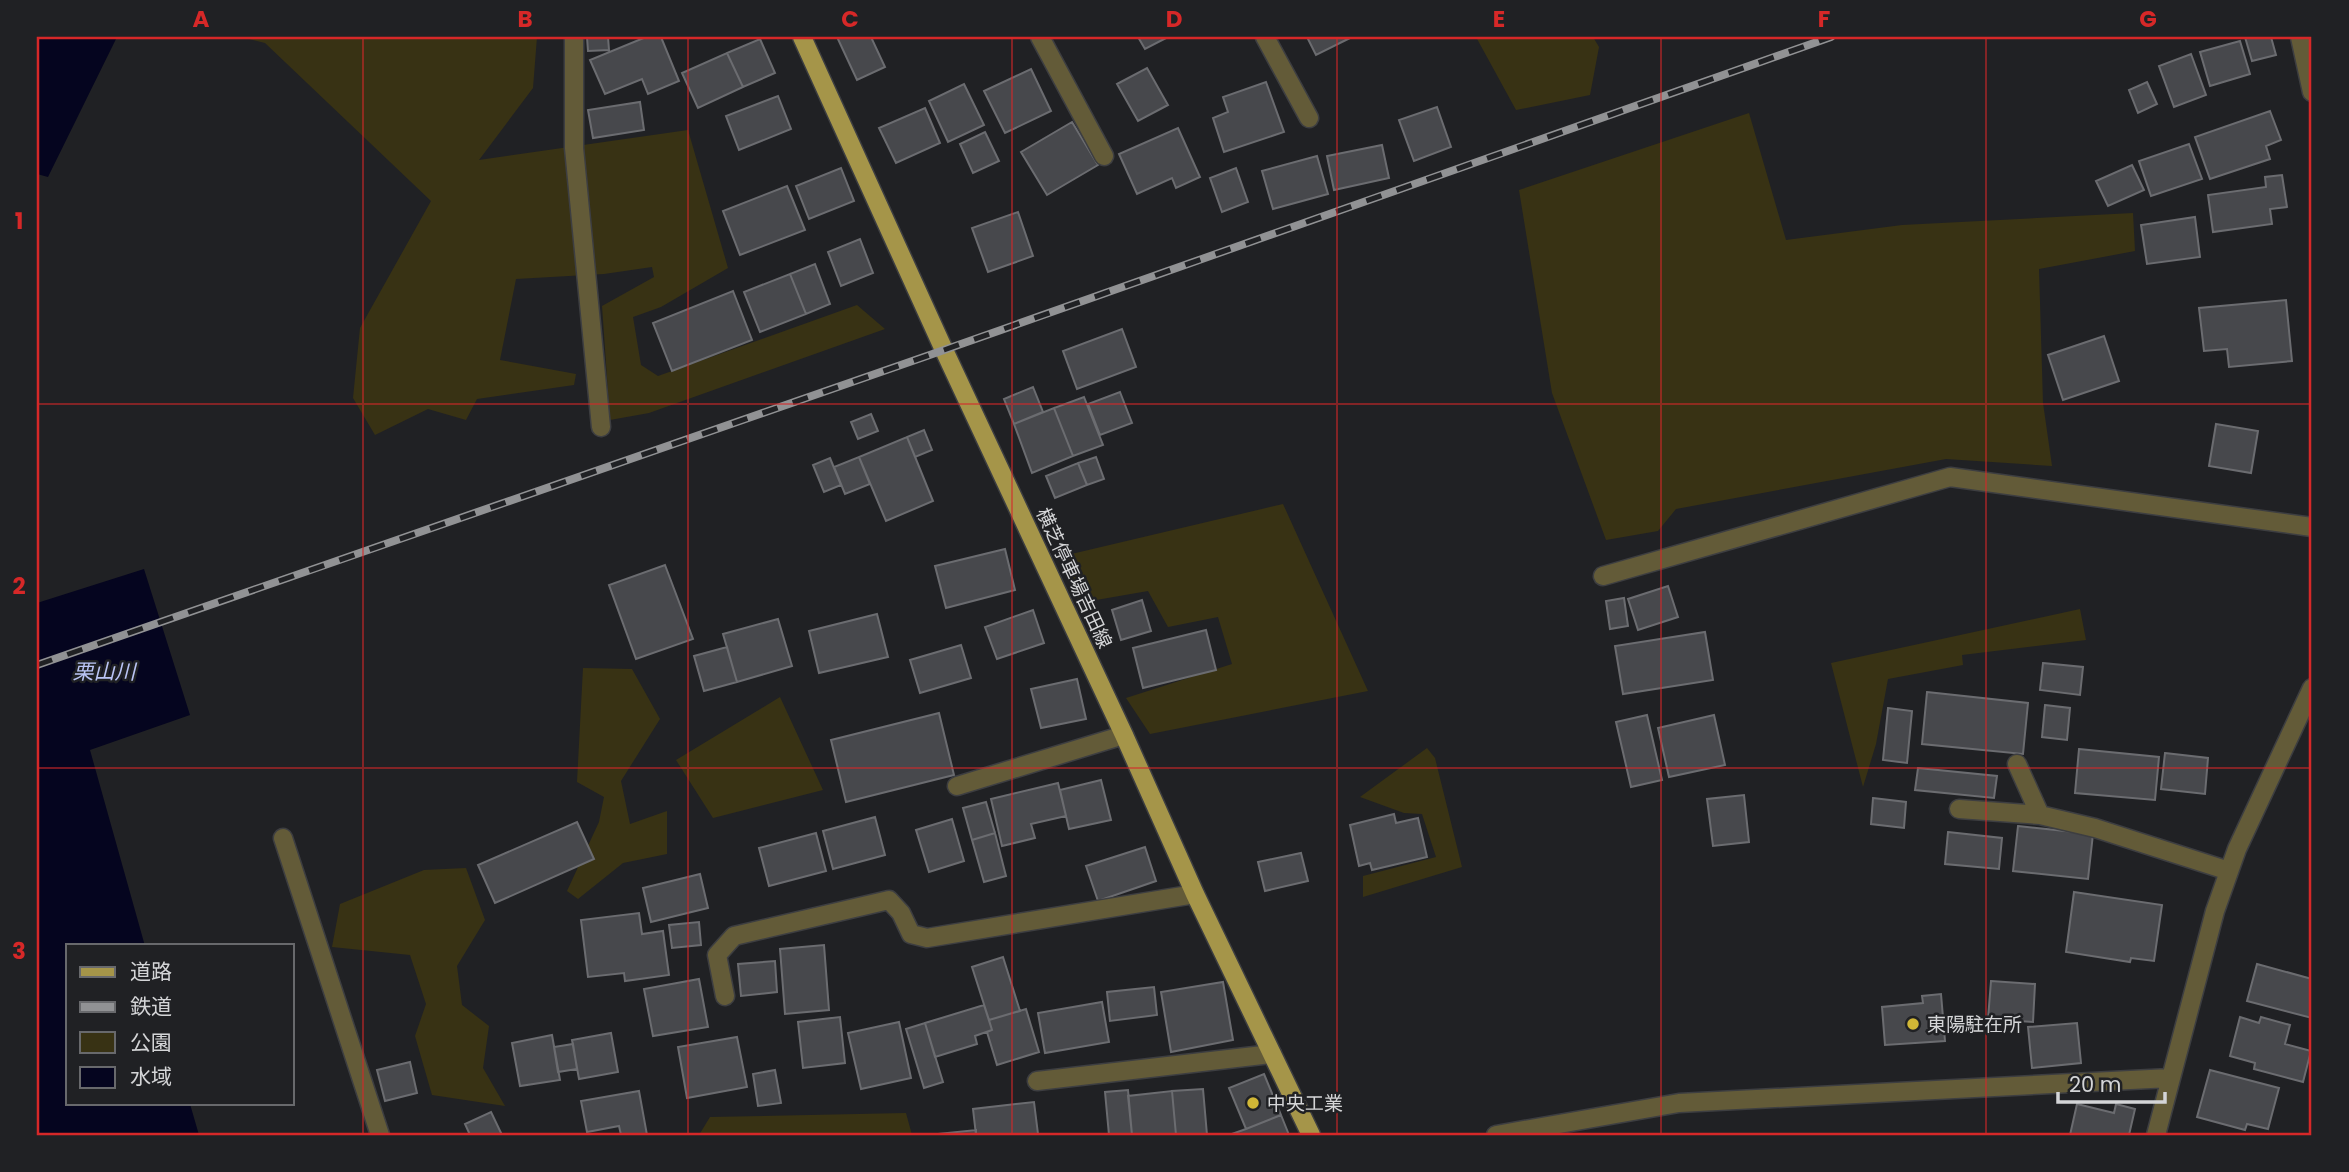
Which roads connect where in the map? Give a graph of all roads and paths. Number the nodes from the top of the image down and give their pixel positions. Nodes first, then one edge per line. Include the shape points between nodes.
1 (574, 37) edge
2 (802, 37) edge
3 (1040, 37) edge
4 (1265, 37) edge
5 (2300, 37) edge
6 (2312, 92) edge
7 (1309, 118) dead end
8 (1104, 156) dead end
9 (601, 427) dead end
10 (2312, 527) edge
11 (1603, 576) dead end
12 (2312, 688) edge
13 (1124, 734) junction
14 (2017, 764) dead end
15 (957, 786) dead end
16 (1959, 809) dead end
17 (2040, 815) junction
18 (283, 838) dead end
19 (2229, 871) junction
20 (1195, 894) junction
21 (726, 996) dead end
22 (1272, 1054) junction
23 (2170, 1078) junction
24 (1037, 1081) dead end
25 (380, 1135) edge
26 (1311, 1135) edge
27 (1496, 1135) edge
28 (2160, 1135) edge

1 - 9 street via 575,148
2 - 13 main road, 横芝停車場吉田線
3 - 8 street
4 - 7 street
5 - 6 street
10 - 11 street via 1950,477
12 - 19 street
13 - 15 street
13 - 20 main road, 横芝停車場吉田線
14 - 17 street
16 - 17 street
17 - 19 street
18 - 25 street
19 - 23 street
20 - 21 street via 927,938 911,934 889,900 734,936 717,955
20 - 22 main road, 横芝停車場吉田線
22 - 24 street
22 - 26 main road, 横芝停車場吉田線
23 - 27 street via 1679,1103
23 - 28 street

